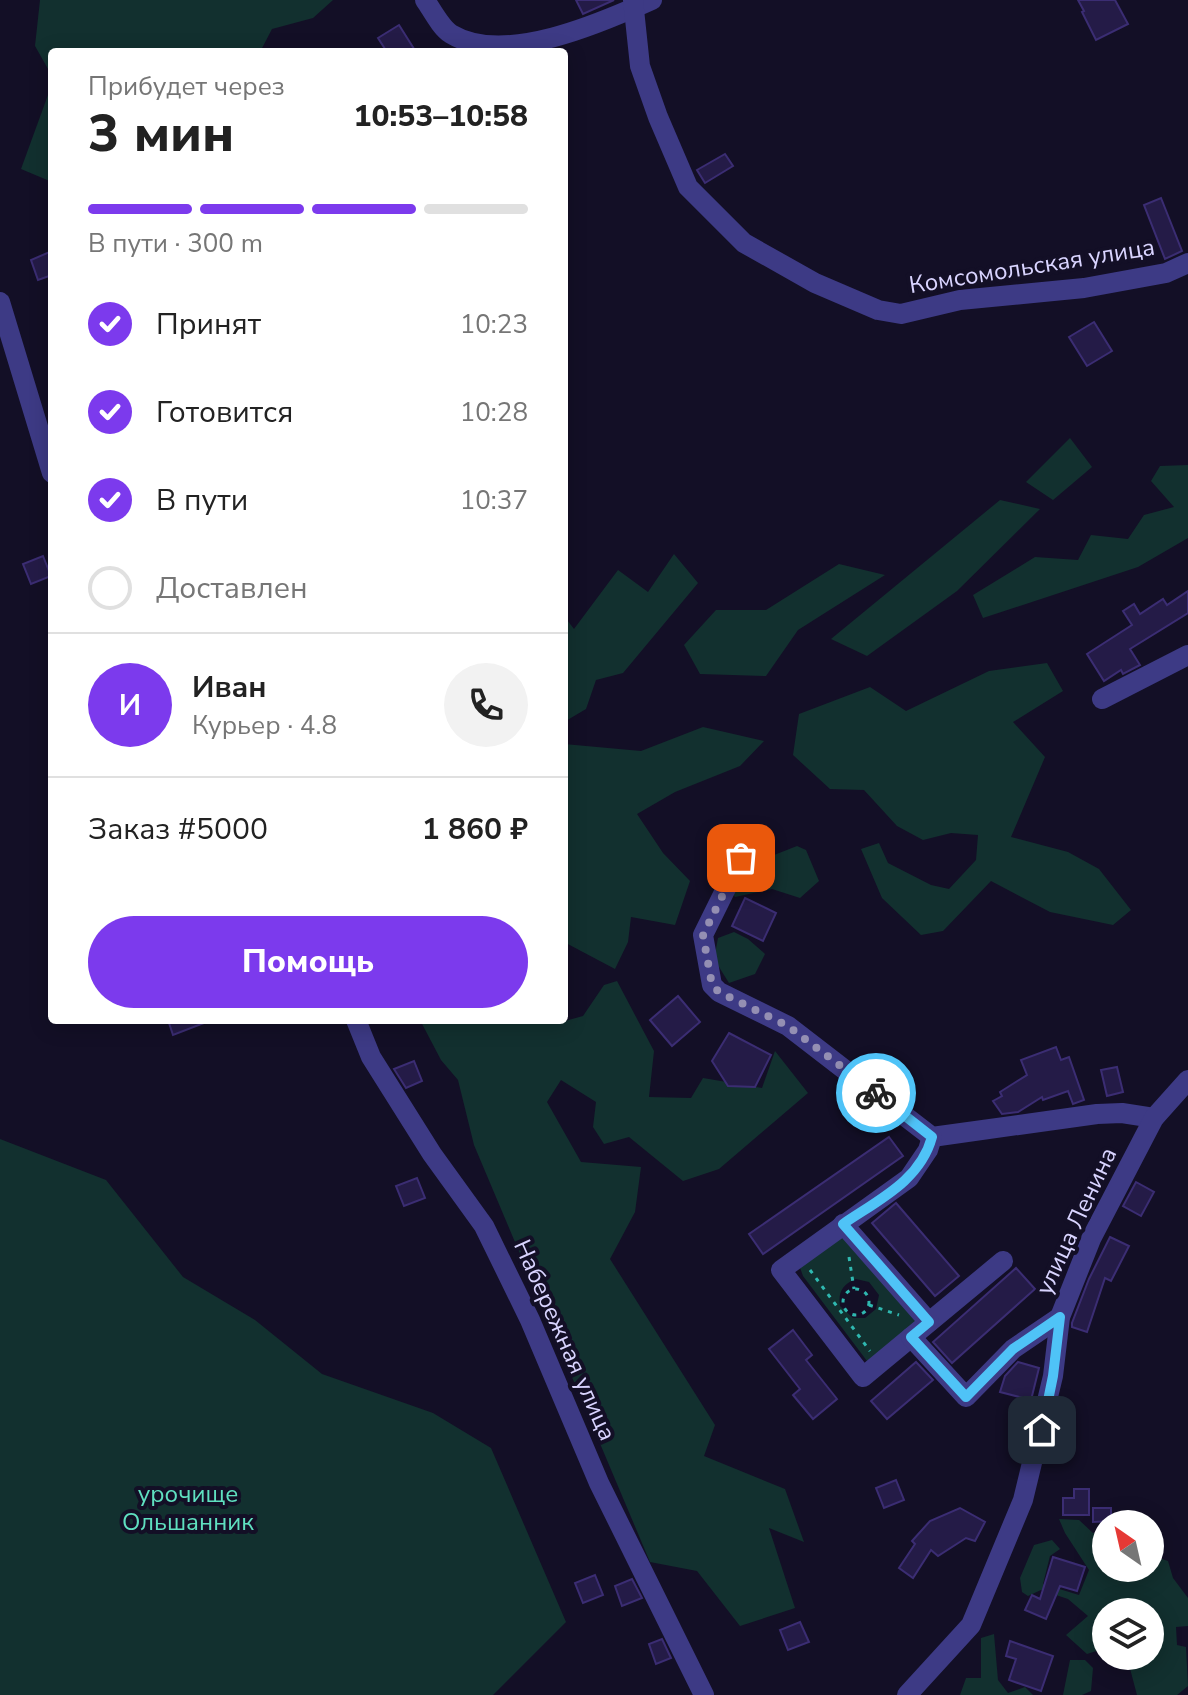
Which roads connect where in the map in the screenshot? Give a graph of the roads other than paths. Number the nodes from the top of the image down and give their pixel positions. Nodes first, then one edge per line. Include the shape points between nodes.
1 (425, 0) edge
2 (640, 3) edge
3 (1188, 263) edge
4 (0, 302) edge
5 (48, 460) edge
6 (1188, 655) edge
7 (1102, 699) dead end
8 (741, 858) dead end
9 (358, 1024) edge
10 (1188, 1080) edge
11 (1154, 1118) junction
12 (932, 1137) junction
13 (843, 1224) junction
14 (1003, 1261) dead end
15 (1060, 1317) junction
16 (929, 1322) junction
17 (911, 1337) junction
18 (704, 1695) edge
19 (907, 1695) edge

1 - 2 street via 450,34 483,44 551,38
2 - 3 street, Комсомольская улица via 640,66 688,187 744,243 815,283 878,310 901,314 960,300 1084,288 1166,273
4 - 5 street
6 - 7 street
8 - 12 street via 703,935 712,985 788,1026
9 - 18 street, Набережная улица via 371,1057 484,1226 599,1483
10 - 11 street, улица Ленина
11 - 12 street, улица Ленина via 1097,1114
11 - 15 street, улица Ленина via 1091,1239
12 - 13 street via 909,1178
13 - 16 street
13 - 17 street via 781,1270 863,1377
14 - 16 street
15 - 17 street via 1013,1349 966,1397
15 - 19 street, улица Ленина via 1042,1430 1023,1500 995,1571 971,1625
16 - 17 street

